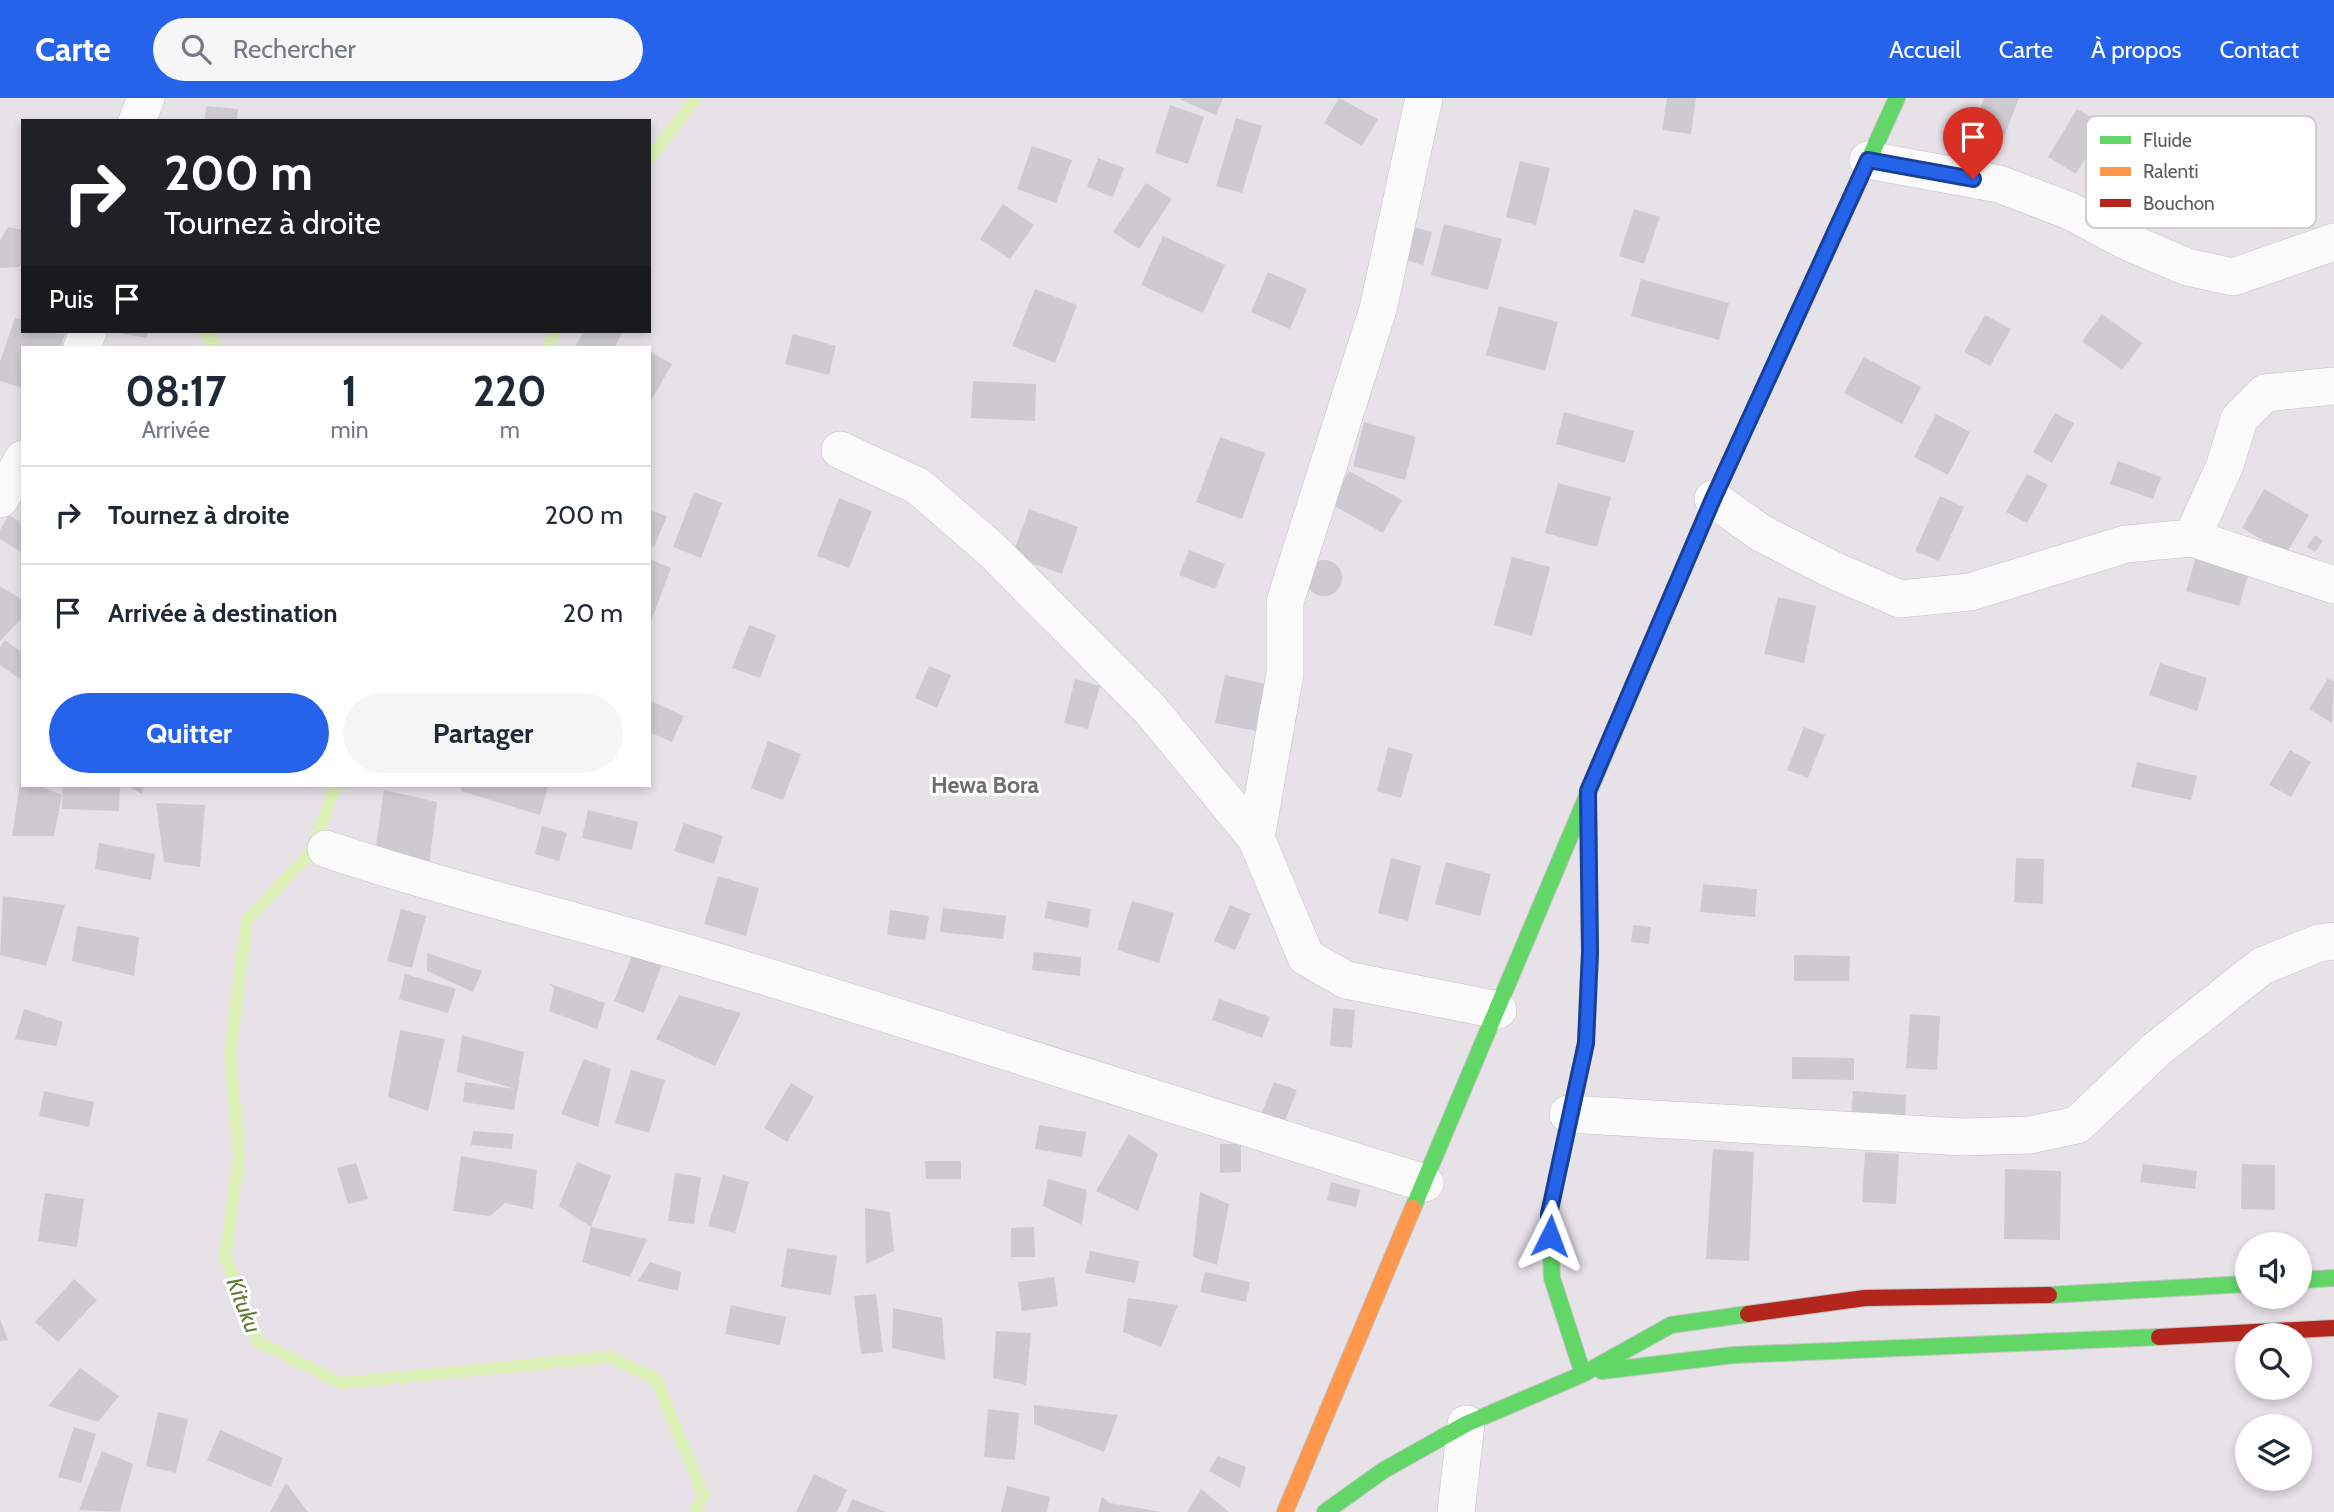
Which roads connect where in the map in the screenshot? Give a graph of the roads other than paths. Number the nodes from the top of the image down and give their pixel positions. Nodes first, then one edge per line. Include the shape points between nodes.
1 (146, 98) edge
2 (1424, 98) edge
3 (1898, 98) edge
4 (138, 119) edge
5 (1868, 160) junction
6 (2086, 220) edge
7 (2102, 228) edge
8 (2334, 242) edge
9 (2334, 386) edge
10 (841, 450) dead end
11 (21, 462) edge
12 (0, 499) edge
13 (1713, 499) junction
14 (2192, 538) junction
15 (2334, 585) edge
16 (1588, 791) junction
17 (1256, 838) junction
18 (326, 849) dead end
19 (2334, 942) edge
20 (1498, 1010) junction
21 (1568, 1114) junction
22 (1425, 1183) junction
23 (2334, 1278) edge
24 (2312, 1279) edge
25 (2235, 1285) edge
26 (2334, 1328) edge
27 (1583, 1374) junction
28 (1466, 1424) junction
29 (1285, 1512) edge
30 (1325, 1512) edge
31 (1456, 1512) edge

1 - 4 street
2 - 17 street via 1378,309 1285,602 1285,673
3 - 5 street
5 - 6 street via 1998,184
5 - 13 street
7 - 8 street via 2187,267 2233,277
9 - 14 street via 2265,393 2239,419 2225,465
10 - 17 street via 918,486 993,551 1150,709
11 - 12 street
13 - 14 street via 1761,533 1900,598 1970,593 2126,544
13 - 16 street
14 - 15 street
16 - 20 street
16 - 21 street via 1586,1043
17 - 20 street via 1306,957 1346,980
18 - 22 street via 1011,1051 1106,1085
19 - 21 street via 2319,943 2262,966 2157,1049 2077,1125 2030,1135 1963,1137
20 - 22 street
21 - 27 street via 1549,1214 1552,1278
22 - 29 street
23 - 24 street
25 - 27 street via 2058,1295 1865,1298 1671,1325
26 - 27 street via 1734,1355
27 - 28 street
28 - 30 street via 1384,1470
28 - 31 street

